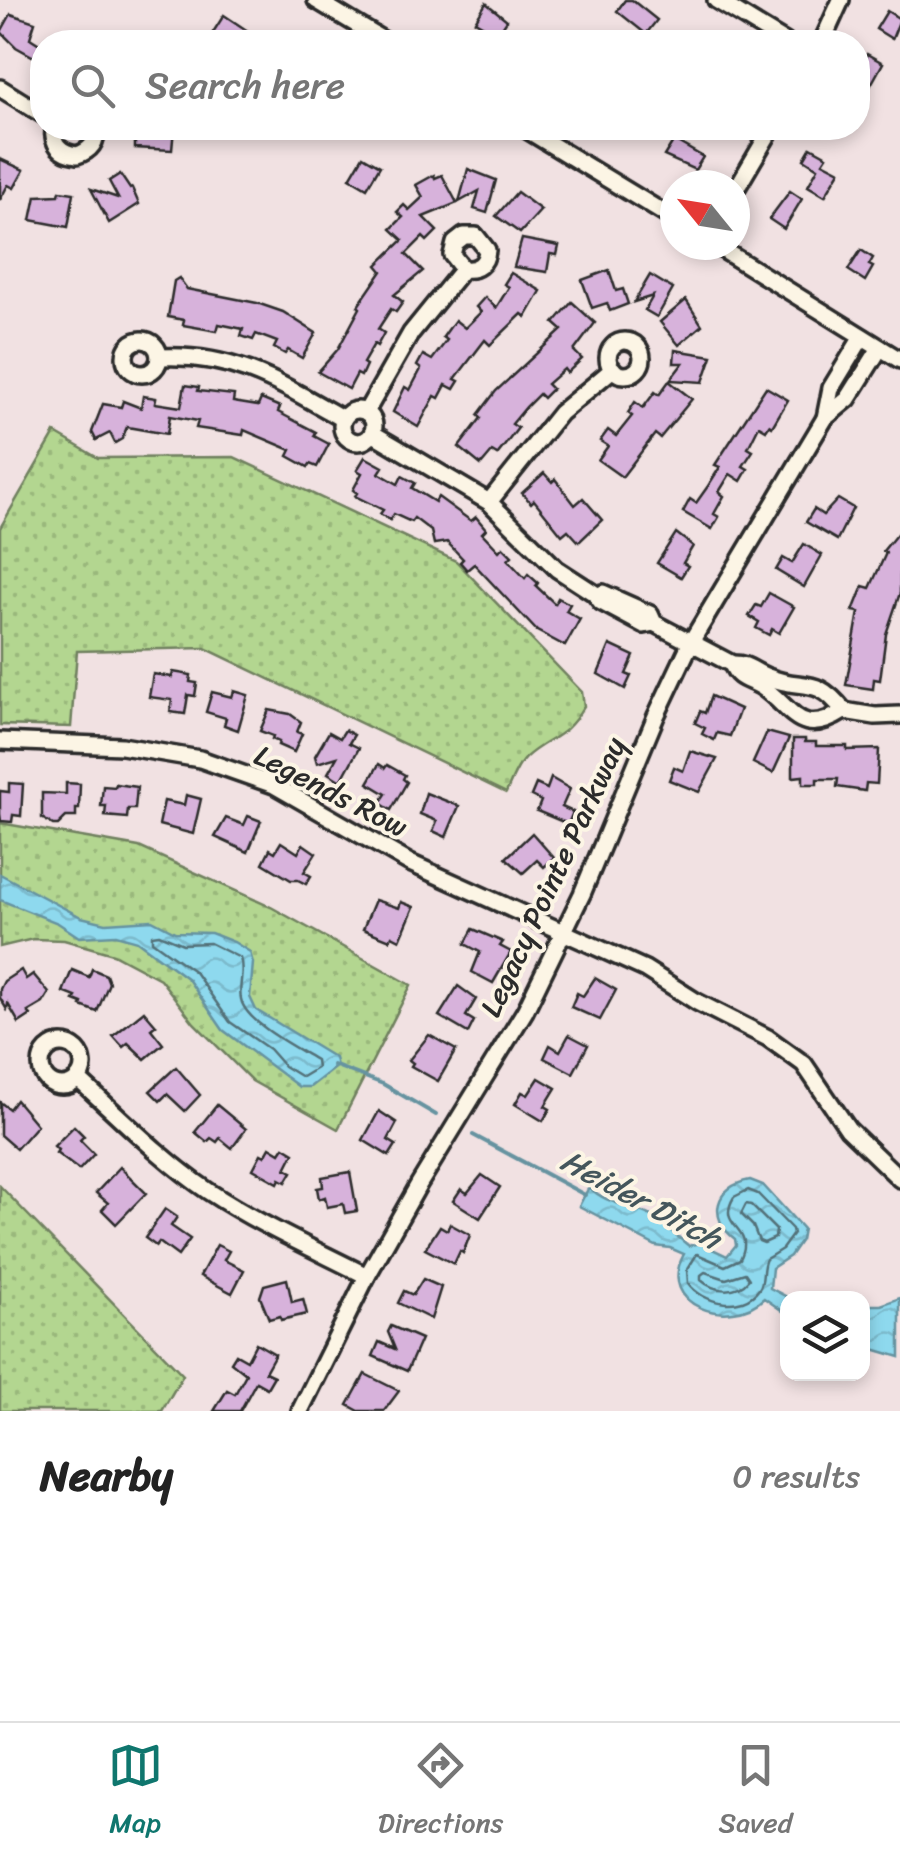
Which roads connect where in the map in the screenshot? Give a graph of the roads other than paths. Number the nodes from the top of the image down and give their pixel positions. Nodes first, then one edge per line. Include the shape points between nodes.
1 (316, 0) edge
2 (716, 0) edge
3 (841, 0) edge
4 (366, 30) edge
5 (765, 30) edge
6 (827, 30) edge
7 (0, 88) edge
8 (30, 107) edge
9 (55, 140) edge
10 (95, 140) edge
11 (544, 140) edge
12 (765, 140) edge
13 (747, 170) edge
14 (660, 211) edge
15 (739, 260) edge
16 (463, 269) dead end
17 (862, 336) junction
18 (880, 348) junction
19 (158, 356) dead end
20 (900, 360) edge
21 (614, 370) dead end
22 (366, 412) junction
23 (343, 418) junction
24 (825, 418) junction
25 (372, 433) junction
26 (489, 502) junction
27 (691, 642) junction
28 (762, 681) junction
29 (844, 712) junction
30 (900, 716) edge
31 (0, 742) edge
32 (563, 933) junction
33 (78, 1079) dead end
34 (900, 1178) edge
35 (367, 1276) junction
36 (300, 1411) edge

1 - 4 street
2 - 5 street
3 - 6 street
7 - 8 street
9 - 10 street via 62,151 76,155
11 - 14 street
12 - 13 street
15 - 17 street
16 - 22 street via 410,332
17 - 18 street
17 - 24 street, Legacy Pointe Parkway via 830,388
18 - 20 street
18 - 24 street, Legacy Pointe Parkway via 848,399
19 - 23 street via 194,355 248,368
21 - 26 street via 560,413
22 - 23 street
22 - 25 street
23 - 25 street via 348,438 358,442
24 - 27 street, Legacy Pointe Parkway
25 - 26 street
26 - 27 street via 602,602
27 - 28 street via 732,664 748,682
27 - 32 street, Legacy Pointe Parkway
28 - 29 street via 816,686
28 - 29 street via 788,713 803,720 830,720
29 - 30 street
31 - 32 street, Legends Row via 122,746 200,759 274,785 410,863
32 - 34 street, Legends Row via 645,969 804,1064 848,1129
32 - 35 street, Legacy Pointe Parkway via 504,1048
33 - 35 street via 206,1190
35 - 36 street, Legacy Pointe Parkway

